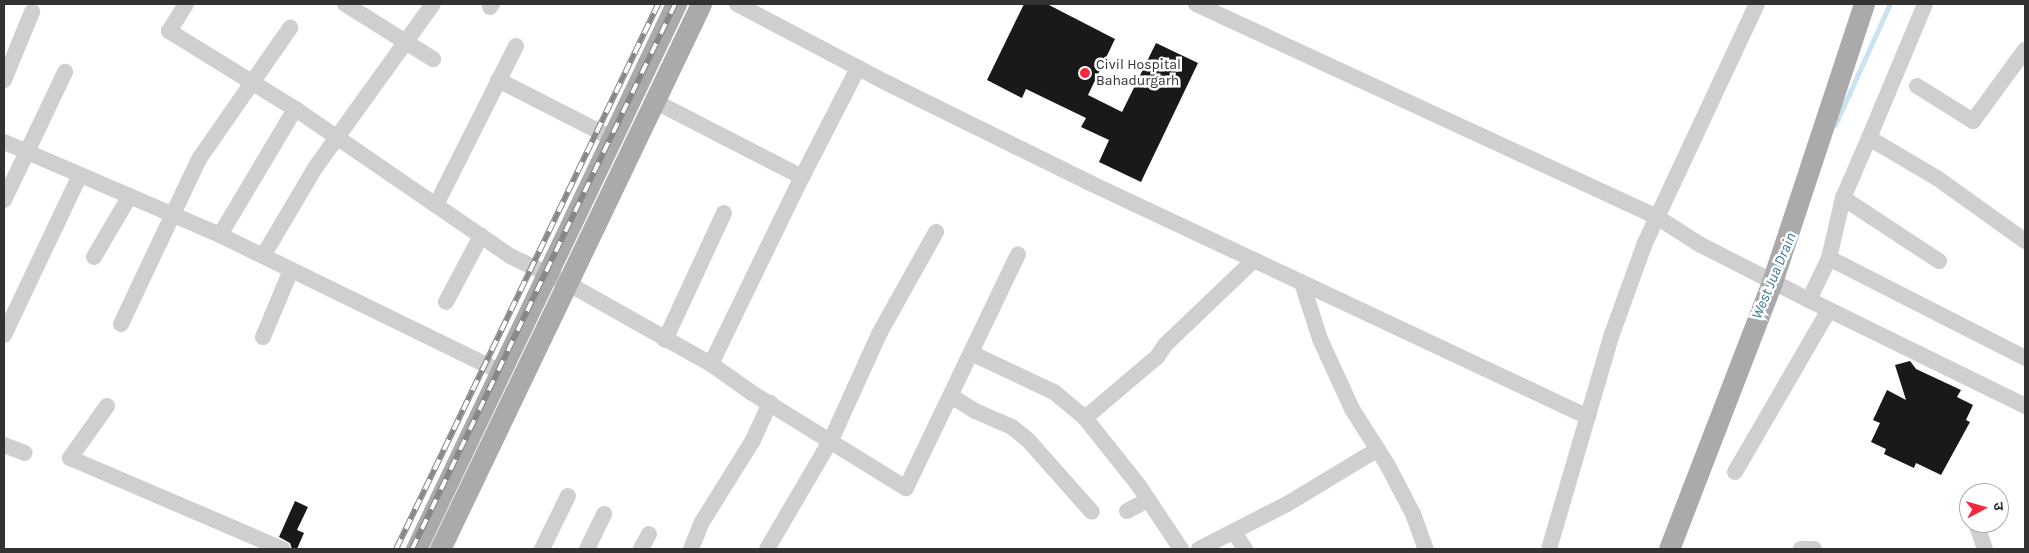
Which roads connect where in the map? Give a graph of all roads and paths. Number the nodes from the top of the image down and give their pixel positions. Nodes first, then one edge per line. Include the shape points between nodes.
1 (186, 4) edge
2 (345, 4) edge
3 (433, 4) edge
4 (676, 4) edge
5 (701, 4) edge
6 (737, 4) edge
7 (1196, 4) edge
8 (1757, 4) edge
9 (1864, 4) edge
10 (1925, 4) edge
11 (1228, 10) edge
12 (32, 12) dead end
13 (290, 28) dead end
14 (406, 44) junction
15 (516, 46) dead end
16 (2025, 50) edge
17 (433, 60) dead end
18 (858, 68) junction
19 (65, 72) dead end
20 (4, 80) edge
21 (498, 80) junction
22 (252, 82) junction
23 (1917, 86) dead end
24 (654, 101) junction
25 (295, 108) junction
26 (336, 138) junction
27 (612, 138) junction
28 (1869, 138) junction
29 (4, 142) edge
30 (26, 152) junction
31 (80, 175) junction
32 (802, 177) junction
33 (129, 196) junction
34 (1843, 198) junction
35 (4, 200) edge
36 (436, 205) junction
37 (724, 213) dead end
38 (172, 216) junction
39 (1658, 217) junction
40 (936, 232) dead end
41 (220, 235) junction
42 (481, 236) junction
43 (2025, 241) edge
44 (1018, 254) dead end
45 (263, 256) junction
46 (94, 257) dead end
47 (1829, 258) junction
48 (1254, 260) junction
49 (1939, 262) dead end
50 (291, 270) junction
51 (547, 275) junction
52 (1772, 282) junction
53 (568, 283) junction
54 (1302, 283) junction
55 (1809, 300) junction
56 (446, 302) dead end
57 (1829, 310) junction
58 (121, 324) dead end
59 (4, 335) edge
60 (263, 337) dead end
61 (665, 340) junction
62 (971, 353) junction
63 (2025, 358) edge
64 (711, 364) junction
65 (501, 372) junction
66 (951, 396) junction
67 (770, 403) junction
68 (107, 406) dead end
69 (2025, 406) edge
70 (1588, 417) junction
71 (1085, 418) junction
72 (832, 440) junction
73 (4, 445) edge
74 (1378, 450) junction
75 (25, 453) dead end
76 (1736, 472) dead end
77 (568, 496) dead end
78 (1148, 500) junction
79 (1126, 511) dead end
80 (1092, 512) dead end
81 (604, 514) dead end
82 (1234, 532) junction
83 (1979, 533) edge
84 (649, 534) dead end
85 (772, 548) edge
86 (282, 549) edge
87 (416, 549) edge
88 (440, 549) edge
89 (542, 549) edge
90 (587, 549) edge
91 (641, 549) edge
92 (690, 549) edge
93 (1181, 549) edge
94 (1199, 549) edge
95 (1245, 549) edge
96 (1426, 549) edge
97 (1549, 549) edge
98 (1670, 549) edge
99 (1801, 549) edge
100 (1814, 549) edge
101 (1985, 549) edge

1 - 22 street via 170,31
2 - 14 street
3 - 14 street
4 - 27 main road
5 - 24 main road
6 - 18 street
7 - 11 street
8 - 39 street
9 - 52 main road
10 - 28 street
11 - 39 street
12 - 20 street
13 - 22 street
14 - 17 street
14 - 26 street
15 - 21 street
16 - 23 street via 1973,121
18 - 32 street
18 - 48 street
19 - 30 street
21 - 27 street
21 - 36 street
22 - 25 street
22 - 38 street via 199,158
24 - 32 street
24 - 53 main road
25 - 26 street
25 - 41 street
26 - 36 street
26 - 45 street
27 - 51 main road
28 - 34 street
28 - 43 street via 1937,178
29 - 30 street
30 - 31 street
30 - 35 street
31 - 33 street
31 - 59 street
32 - 64 street
33 - 38 street
33 - 46 street
34 - 47 street
34 - 49 street
36 - 42 street
37 - 61 street
38 - 41 street
38 - 58 street
39 - 52 street via 1699,244
39 - 70 street via 1612,334
40 - 72 street via 878,334
41 - 45 street
42 - 51 street
42 - 56 street
44 - 62 street
45 - 50 street
47 - 55 street
47 - 63 street
48 - 54 street
48 - 71 street via 1165,345 1157,357
50 - 60 street
50 - 65 street
51 - 53 street
51 - 65 main road
52 - 55 street
52 - 98 main road
53 - 61 street
53 - 88 main road
54 - 70 street
54 - 74 street via 1320,339 1352,409
55 - 57 street
57 - 69 street
57 - 76 street
61 - 64 street
62 - 66 street
62 - 71 street via 1054,392
64 - 67 street
65 - 87 main road
66 - 72 street via 906,488
66 - 80 street via 1012,427 1028,440
67 - 72 street
67 - 92 street via 754,440 702,522
68 - 86 street via 70,458
70 - 97 street
71 - 78 street
72 - 85 street
73 - 75 street
74 - 82 street
74 - 96 street via 1413,514
77 - 89 street
78 - 79 street
78 - 93 street
81 - 90 street
82 - 94 street
82 - 95 street
83 - 101 street
84 - 91 street
99 - 100 street

